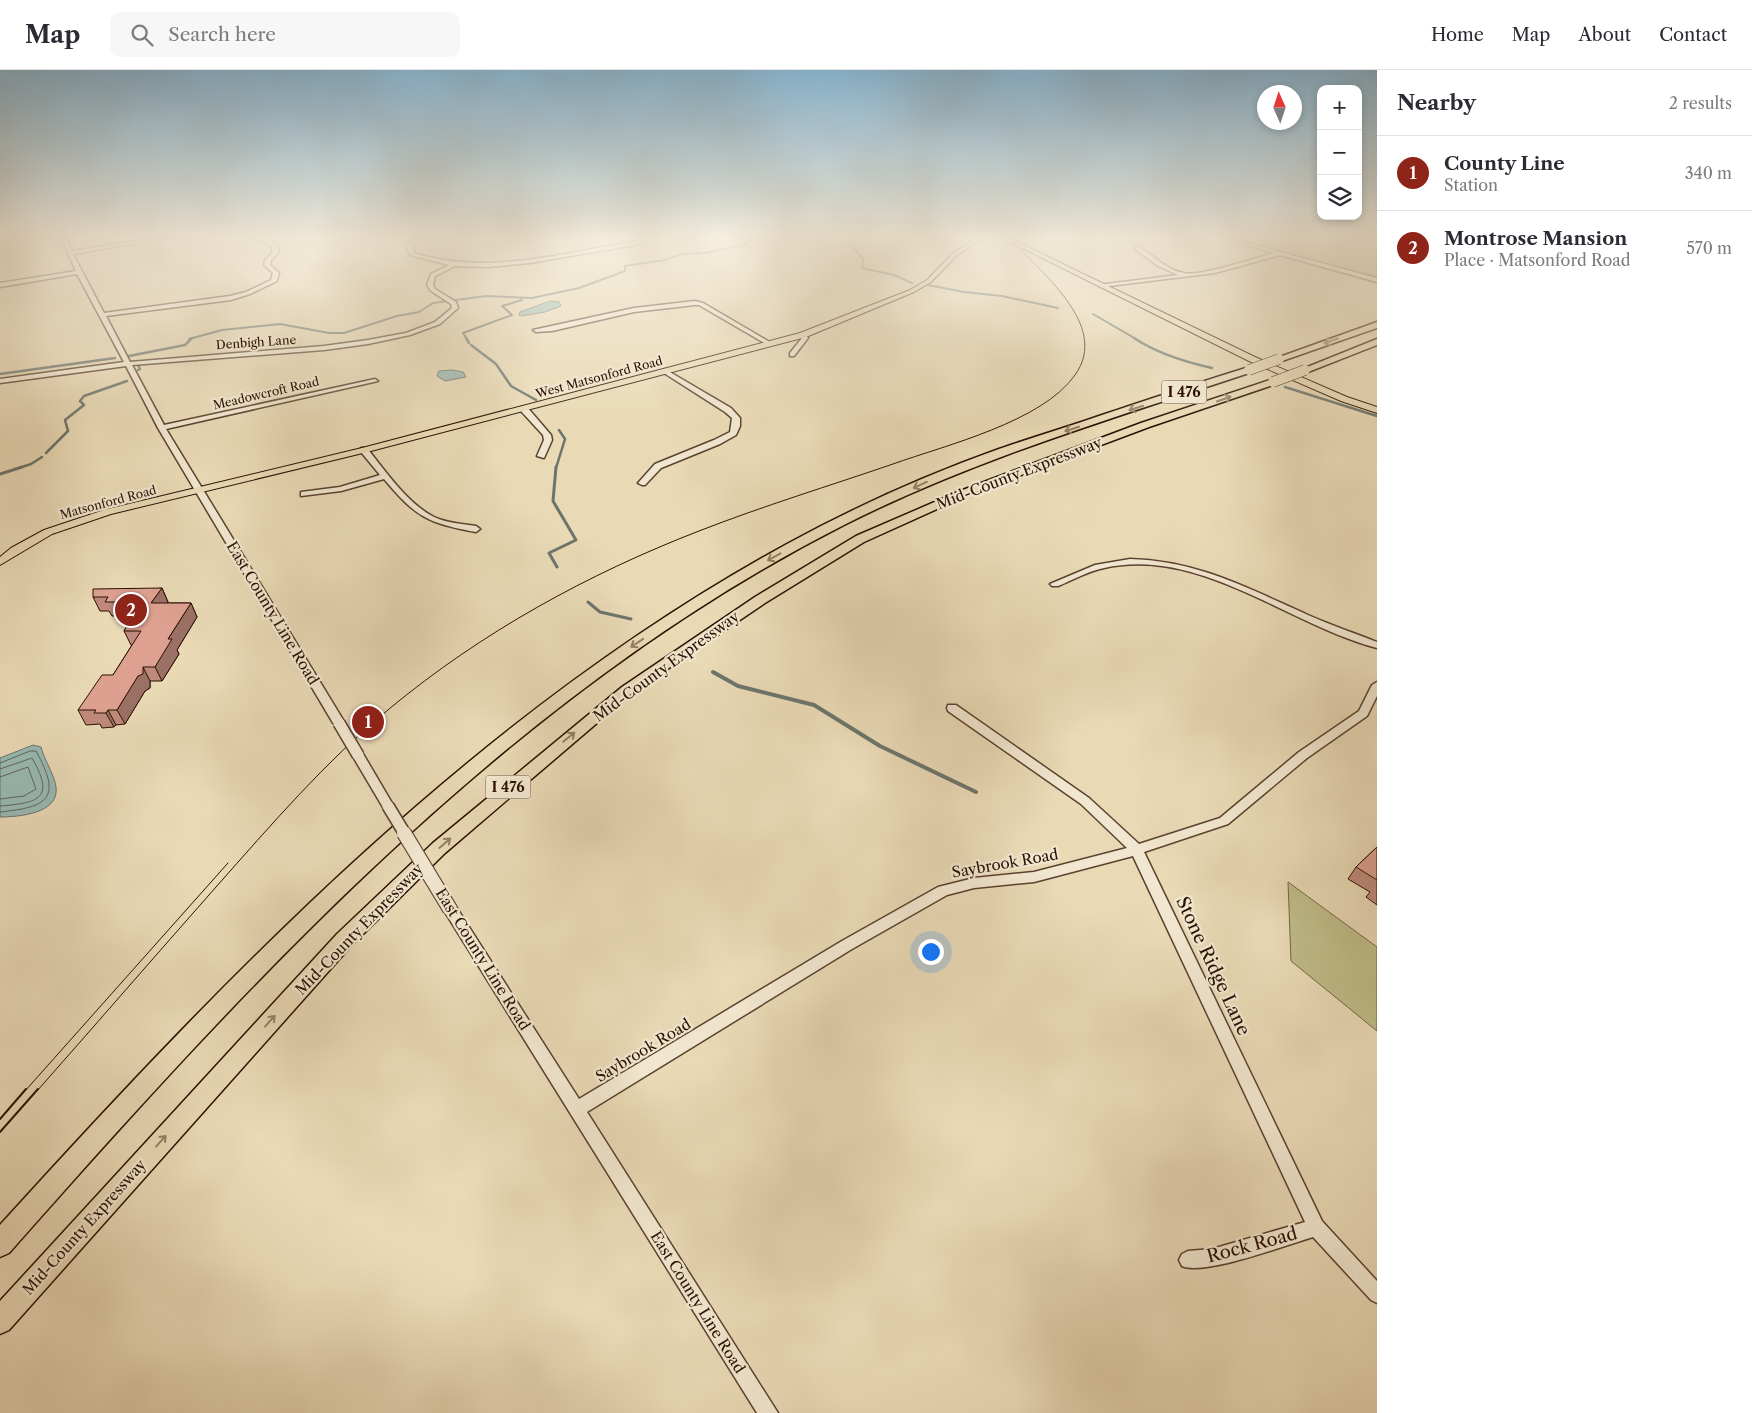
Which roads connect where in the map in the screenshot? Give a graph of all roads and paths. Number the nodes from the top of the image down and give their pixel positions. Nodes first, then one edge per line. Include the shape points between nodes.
1 (94, 300) edge
2 (218, 300) edge
3 (449, 300) edge
4 (891, 300) edge
5 (1131, 300) edge
6 (102, 315) junction
7 (1377, 325) edge
8 (536, 330) dead end
9 (804, 335) junction
10 (1377, 342) edge
11 (770, 344) junction
12 (792, 355) dead end
13 (129, 365) junction
14 (666, 372) junction
15 (0, 381) edge
16 (375, 381) dead end
17 (524, 409) junction
18 (1377, 410) edge
19 (162, 428) junction
20 (364, 450) junction
21 (541, 456) dead end
22 (386, 476) junction
23 (642, 483) dead end
24 (200, 491) junction
25 (304, 494) dead end
26 (476, 529) dead end
27 (0, 562) edge
28 (1055, 584) dead end
29 (1377, 645) edge
30 (1377, 685) edge
31 (952, 708) dead end
32 (1137, 850) junction
33 (577, 1108) junction
34 (1316, 1227) junction
35 (0, 1244) edge
36 (1188, 1260) dead end
37 (1377, 1294) edge
38 (0, 1321) edge
39 (768, 1413) edge

1 - 6 street, East County Line Road
2 - 6 street
3 - 13 street, Denbigh Lane via 455,308 451,315 408,334 386,339 356,345
4 - 9 main road, West Matsonford Road
5 - 18 main road via 1261,362
6 - 13 street, East County Line Road
7 -> 35 highway, Mid-County Expressway / I 476, bridge via 992,455 937,477 764,562 676,617 553,704 467,774 319,907 155,1073
8 - 11 street via 634,310 696,303
9 - 11 main road, West Matsonford Road
9 - 12 street via 804,342
38 -> 10 highway, Mid-County Expressway / I 476, bridge via 344,940 446,842 626,690 760,600 860,539 964,492
11 - 14 main road, West Matsonford Road
13 - 15 street
13 - 19 street, East County Line Road
14 - 17 main road, West Matsonford Road
14 - 23 street via 728,410 736,418 736,426 732,433 718,442 658,466
16 - 19 street, Meadowcroft Road
17 - 20 main road, West Matsonford Road
17 - 21 street via 547,435
19 - 24 street, East County Line Road
20 - 22 street
20 - 24 main road, West Matsonford Road
22 - 25 street via 341,489
22 - 26 street via 425,516
24 - 27 main road, Matsonford Road via 108,512 64,526 22,546
24 - 33 street, East County Line Road, bridge via 450,909
28 - 29 street via 1104,565 1147,562 1172,565 1231,583
30 - 32 street, Saybrook Road via 1363,713 1303,755 1224,820
31 - 32 street, Stone Ridge Lane via 1085,801
32 - 33 street, Saybrook Road via 1034,877 943,891 847,945
32 - 34 street, Stone Ridge Lane
33 - 39 street, East County Line Road
34 - 36 street, Rock Road via 1212,1258
34 - 37 street, Stone Ridge Lane

